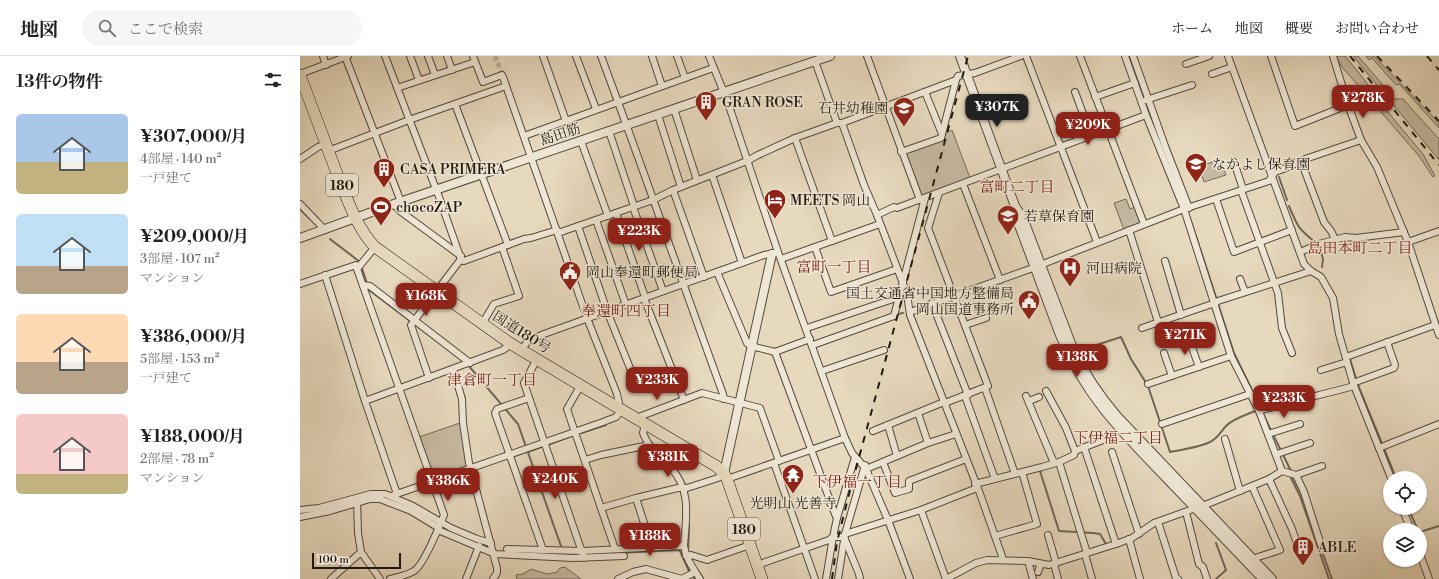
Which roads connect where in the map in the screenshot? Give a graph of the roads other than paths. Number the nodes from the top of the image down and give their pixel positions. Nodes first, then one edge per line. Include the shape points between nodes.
1 (323, 56) edge
2 (346, 56) edge
3 (385, 56) edge
4 (410, 56) edge
5 (428, 56) edge
6 (447, 56) edge
7 (543, 56) edge
8 (576, 56) edge
9 (601, 56) edge
10 (652, 56) edge
11 (677, 56) edge
12 (709, 56) edge
13 (830, 56) edge
14 (867, 56) edge
15 (960, 56) edge
16 (1021, 56) edge
17 (1026, 56) edge
18 (1080, 56) edge
19 (1125, 56) edge
20 (1133, 56) edge
21 (1209, 56) edge
22 (1228, 56) edge
23 (1270, 56) edge
24 (1333, 56) edge
25 (814, 58) edge
26 (474, 59) edge
27 (1186, 64) dead end
28 (326, 65) junction
29 (713, 68) junction
30 (1232, 68) junction
31 (452, 70) junction
32 (300, 74) edge
33 (1212, 74) dead end
34 (435, 75) junction
35 (967, 75) junction
36 (685, 78) junction
37 (419, 80) junction
38 (956, 80) junction
39 (1135, 83) junction
40 (1192, 85) dead end
41 (506, 86) junction
42 (662, 86) junction
43 (397, 88) junction
44 (724, 92) junction
45 (925, 92) junction
46 (1075, 92) dead end
47 (304, 97) edge
48 (1096, 97) junction
49 (1145, 100) junction
50 (618, 101) junction
51 (454, 104) junction
52 (1348, 105) junction
53 (885, 106) junction
54 (596, 109) junction
55 (674, 109) junction
56 (658, 115) junction
57 (1146, 115) junction
58 (409, 120) junction
59 (566, 121) junction
60 (839, 123) junction
61 (627, 125) junction
62 (1107, 129) junction
63 (609, 131) junction
64 (374, 133) junction
65 (942, 134) junction
66 (1091, 135) junction
67 (524, 136) junction
68 (795, 138) junction
69 (1361, 140) junction
70 (581, 141) junction
71 (327, 147) junction
72 (1061, 147) junction
73 (901, 152) junction
74 (532, 158) junction
75 (300, 159) edge
76 (747, 161) junction
77 (1301, 161) junction
78 (1234, 162) dead end
79 (1002, 170) junction
80 (481, 174) junction
81 (712, 175) junction
82 (1272, 176) junction
83 (697, 180) junction
84 (964, 184) junction
85 (681, 187) junction
86 (436, 190) junction
87 (672, 190) junction
88 (1242, 190) junction
89 (939, 193) junction
90 (922, 199) junction
91 (1216, 199) junction
92 (653, 200) junction
93 (398, 203) junction
94 (300, 204) edge
95 (634, 207) junction
96 (1186, 209) junction
97 (616, 213) junction
98 (877, 215) junction
99 (608, 216) junction
100 (356, 218) junction
101 (596, 220) junction
102 (880, 224) junction
103 (1144, 224) junction
104 (578, 226) junction
105 (325, 230) junction
106 (1129, 230) junction
107 (1292, 230) junction
108 (557, 231) junction
109 (1439, 231) edge
110 (1404, 232) junction
111 (300, 238) edge
112 (1335, 240) junction
113 (832, 241) junction
114 (1098, 242) junction
115 (1259, 242) junction
116 (1408, 242) junction
117 (505, 246) junction
118 (375, 247) junction
119 (815, 247) junction
120 (1300, 252) junction
121 (775, 253) junction
122 (460, 258) junction
123 (781, 259) junction
124 (1165, 261) dead end
125 (742, 263) junction
126 (360, 266) junction
127 (1037, 266) junction
128 (897, 269) junction
129 (1311, 271) junction
130 (717, 272) junction
131 (325, 275) junction
132 (704, 277) junction
133 (1240, 279) dead end
134 (1000, 280) junction
135 (1274, 282) junction
136 (902, 283) junction
137 (300, 284) edge
138 (366, 285) junction
139 (683, 285) junction
140 (437, 291) junction
141 (663, 292) junction
142 (1245, 292) junction
143 (954, 295) junction
144 (899, 297) junction
145 (645, 298) junction
146 (1216, 302) junction
147 (932, 303) junction
148 (626, 305) junction
149 (607, 311) junction
150 (910, 312) junction
151 (1181, 314) junction
152 (587, 318) junction
153 (986, 318) dead end
154 (413, 322) junction
155 (1158, 322) junction
156 (482, 324) junction
157 (965, 326) junction
158 (1437, 326) edge
159 (806, 328) junction
160 (1142, 328) dead end
161 (1439, 335) edge
162 (1189, 339) dead end
163 (812, 342) junction
164 (1387, 342) junction
165 (751, 346) junction
166 (516, 347) junction
167 (884, 350) dead end
168 (775, 352) junction
169 (1164, 353) dead end
170 (1292, 353) dead end
171 (1231, 356) junction
172 (537, 359) junction
173 (1346, 360) junction
174 (468, 364) junction
175 (1199, 367) junction
176 (453, 369) junction
177 (1321, 370) dead end
178 (822, 371) junction
179 (674, 376) junction
180 (1172, 376) junction
181 (429, 378) junction
182 (1355, 383) junction
183 (1148, 384) dead end
184 (581, 385) junction
185 (985, 388) junction
186 (400, 389) junction
187 (1046, 391) dead end
188 (1250, 394) junction
189 (967, 395) junction
190 (1039, 397) dead end
191 (529, 398) junction
192 (684, 400) junction
193 (724, 400) junction
194 (365, 401) junction
195 (945, 403) junction
196 (740, 404) junction
197 (621, 409) junction
198 (1260, 410) junction
199 (918, 413) junction
200 (640, 421) junction
201 (1162, 424) dead end
202 (1300, 424) dead end
203 (1439, 424) edge
204 (888, 425) junction
205 (873, 431) dead end
206 (575, 432) junction
207 (1271, 433) junction
208 (956, 434) junction
209 (845, 438) junction
210 (1225, 439) dead end
211 (1103, 440) dead end
212 (544, 442) junction
213 (928, 443) junction
214 (1310, 443) dead end
215 (649, 445) junction
216 (1084, 447) junction
217 (1381, 447) junction
218 (811, 450) junction
219 (1075, 451) junction
220 (1112, 452) dead end
221 (1280, 453) junction
222 (510, 454) junction
223 (855, 456) junction
224 (898, 456) junction
225 (966, 459) junction
226 (585, 460) junction
227 (777, 462) junction
228 (883, 462) junction
229 (1056, 462) junction
230 (1322, 466) dead end
231 (866, 467) junction
232 (470, 468) junction
233 (1389, 471) edge
234 (1018, 473) junction
235 (1290, 473) junction
236 (725, 476) junction
237 (995, 479) junction
238 (1269, 479) junction
239 (432, 482) junction
240 (976, 486) junction
241 (1252, 486) junction
242 (683, 488) junction
243 (1240, 491) junction
244 (394, 495) junction
245 (636, 498) junction
246 (357, 500) junction
247 (1199, 507) junction
248 (601, 508) junction
249 (300, 510) edge
250 (921, 510) junction
251 (1186, 512) junction
252 (300, 517) edge
253 (838, 518) junction
254 (888, 520) junction
255 (1158, 522) junction
256 (439, 526) junction
257 (1139, 534) junction
258 (1048, 535) dead end
259 (833, 536) junction
260 (844, 536) junction
261 (995, 536) junction
262 (1130, 539) junction
263 (1116, 544) junction
264 (750, 545) junction
265 (1321, 545) dead end
266 (479, 546) junction
267 (492, 548) junction
268 (652, 548) junction
269 (804, 548) junction
270 (507, 549) dead end
271 (360, 552) junction
272 (612, 552) junction
273 (1300, 552) dead end
274 (545, 553) junction
275 (685, 553) junction
276 (1086, 553) junction
277 (583, 555) junction
278 (624, 556) dead end
279 (1003, 559) junction
280 (1028, 560) junction
281 (1252, 562) junction
282 (1055, 563) junction
283 (1041, 564) junction
284 (757, 565) junction
285 (1425, 567) edge
286 (1038, 572) dead end
287 (692, 574) junction
288 (331, 579) edge
289 (380, 579) edge
290 (390, 579) edge
291 (466, 579) edge
292 (493, 579) edge
293 (618, 579) edge
294 (682, 579) edge
295 (700, 579) edge
296 (762, 579) edge
297 (815, 579) edge
298 (826, 579) edge
299 (838, 579) edge
300 (860, 579) edge
301 (910, 579) edge
302 (946, 579) edge
303 (1033, 579) edge
304 (1058, 579) edge
305 (1092, 579) edge
306 (1140, 579) edge
307 (1177, 579) edge
308 (1207, 579) edge
309 (1263, 579) edge
310 (1272, 579) edge
311 (1429, 579) edge

1 - 28 street
2 - 28 street
2 - 64 street
3 - 43 street
4 - 37 street
5 - 34 street
6 - 31 street
7 - 59 street
8 - 54 street
9 - 50 street
10 - 42 street
11 - 36 street
12 - 29 street
13 - 25 street, 島田筋
14 - 53 street
15 - 35 street
16 - 35 street
17 - 72 street
18 - 48 street
19 - 39 street
20 - 49 street
21 - 27 street
22 - 30 street
23 - 52 street via 1295,126
24 - 52 street
25 - 44 street, 島田筋
25 - 60 street
26 - 31 street
26 - 41 street via 483,82 503,76
28 - 32 street
29 - 36 street
29 - 44 street
30 - 33 street
30 - 82 street
31 - 34 street
32 - 47 highway, 国道180号 / 180
34 - 37 street
35 - 38 street via 958,76
35 - 79 street
36 - 42 street
37 - 43 street
38 - 45 street
38 - 65 street
39 - 48 street
39 - 49 street
40 - 49 street
41 - 51 street
41 - 67 street
42 - 50 street
43 - 58 street
44 - 55 street, 島田筋
44 - 76 street
45 - 53 street
45 - 65 street
46 - 66 street
47 - 71 highway, 国道180号 / 180
48 - 62 street
49 - 57 street
49 - 96 street
50 - 54 street
50 - 61 street
51 - 58 street
51 - 80 street
52 - 69 street
53 - 60 street
53 - 73 street
54 - 59 street
55 - 56 street, 島田筋
55 - 83 street
56 - 61 street, 島田筋
56 - 85 street
57 - 62 street
57 - 96 street
58 - 64 street
58 - 86 street
59 - 67 street
60 - 68 street
60 - 98 street
61 - 63 street, 島田筋
61 - 92 street
62 - 66 street
62 - 103 street
63 - 70 street, 島田筋
63 - 95 street
64 - 71 street
64 - 93 street
65 - 73 street via 941,138
66 - 72 street
67 - 74 street
68 - 76 street
68 - 113 street
69 - 77 street
69 - 110 street via 1377,167
70 - 74 street, 島田筋
70 - 99 street
71 - 75 street via 318,147
71 - 100 highway, 国道180号 / 180
72 - 79 street
72 - 114 street
73 - 90 street
74 - 80 street, 島田筋
74 - 108 street
76 - 81 street
76 - 121 street
77 - 82 street via 1275,172
77 - 112 street via 1324,222
78 - 88 street
79 - 84 street
79 - 127 street via 1015,206 1023,218
80 - 86 street, 島田筋
80 - 117 street
81 - 83 street
81 - 125 street
82 - 88 street via 1269,181
82 - 107 street
83 - 85 street
84 - 89 street
84 - 134 street
85 - 87 street
86 - 93 street, 島田筋
86 - 122 street
87 - 92 street
87 - 132 street
88 - 91 street
88 - 115 street
89 - 90 street
89 - 143 street via 928,228
90 - 98 street
90 - 136 street
91 - 96 street
91 - 115 street via 1234,252
92 - 95 street
92 - 139 street
93 - 100 street, 島田筋
93 - 122 street via 400,211
94 - 105 street
95 - 97 street
95 - 141 street
96 - 103 street
96 - 146 street
97 - 99 street
97 - 145 street
98 - 102 street
99 - 101 street
100 - 105 street, 島田筋
100 - 118 highway, 国道180号 / 180 via 362,231
101 - 104 street
101 - 148 street
102 - 113 street
102 - 128 street
103 - 106 street
104 - 108 street
104 - 149 street
105 - 111 street, 島田筋
106 - 114 street
106 - 155 street
107 - 115 street
107 - 120 street
108 - 117 street
108 - 152 street
109 - 116 street
110 - 112 street
110 - 116 street
112 - 120 street
113 - 119 street
114 - 127 street
115 - 135 street
116 - 158 street
117 - 122 street via 464,261
117 - 156 street via 519,296 494,304
118 - 126 street
118 - 140 highway, 国道180号 / 180
119 - 123 street
119 - 128 street via 831,292
120 - 129 street via 1304,264
121 - 123 street
121 - 125 street
121 - 165 street
122 - 140 street
123 - 159 street
124 - 151 street
125 - 130 street
126 - 131 street
126 - 138 street
127 - 134 street
127 - 247 street via 1063,334 1090,386 1147,453
128 - 136 street
129 - 135 street
129 - 173 street via 1321,277 1333,298
130 - 132 street
130 - 165 street via 744,339
131 - 137 street
131 - 194 street
132 - 139 street
133 - 142 street
134 - 143 street
135 - 142 street
135 - 170 street via 1280,304 1282,328
136 - 144 street
136 - 150 street
138 - 154 street
138 - 186 street
139 - 141 street
139 - 193 street via 724,394
140 - 154 street
140 - 156 highway, 国道180号 / 180
141 - 145 street
142 - 146 street
143 - 147 street
143 - 157 street
144 - 159 street
144 - 163 street via 894,316
145 - 148 street
145 - 179 street
146 - 151 street
146 - 171 street
147 - 150 street
147 - 189 street
148 - 149 street
149 - 152 street
149 - 179 street via 638,388
150 - 195 street
151 - 155 street
152 - 166 street
152 - 197 street
153 - 157 street
154 - 174 street
154 - 181 street
155 - 160 street
156 - 166 highway, 国道180号 / 180
157 - 185 street via 988,386
158 - 161 street
158 - 164 street
159 - 163 street
162 - 175 street
163 - 168 street
163 - 178 street
164 - 173 street
164 - 182 street via 1394,368
165 - 168 street
165 - 196 street
166 - 172 highway, 国道180号 / 180
166 - 174 street
167 - 178 street
168 - 218 street
169 - 180 street
171 - 175 street
171 - 188 street
172 - 184 highway, 国道180号 / 180
172 - 191 street via 524,384
173 - 177 street
173 - 182 street
174 - 176 street
175 - 180 street
176 - 181 street
176 - 232 street via 462,399
178 - 209 street
179 - 192 street
180 - 183 street
181 - 186 street
182 - 198 street via 1314,397
182 - 217 street
184 - 197 highway, 国道180号 / 180
184 - 206 street via 567,409
185 - 189 street
185 - 234 street
186 - 194 street
186 - 239 street
187 - 219 street
188 - 198 street
188 - 201 street
189 - 195 street
189 - 237 street
190 - 229 street via 1028,398
191 - 212 street
191 - 222 street via 497,409 495,413
192 - 193 street via 702,393
192 - 200 street
193 - 196 street
194 - 244 street
195 - 199 street
195 - 208 street
196 - 227 street via 760,408
196 - 236 street
197 - 200 highway, 国道180号 / 180
197 - 206 street via 612,419
198 - 207 street
199 - 204 street
199 - 213 street
200 - 215 street
200 - 236 highway, 国道180号 / 180 via 716,466
202 - 207 street
203 - 217 street
204 - 205 street
204 - 224 street
206 - 212 street
206 - 226 street
207 - 221 street
208 - 213 street
208 - 225 street
209 - 218 street
209 - 223 street
210 - 243 street
211 - 216 street
212 - 222 street
212 - 277 street
213 - 224 street
214 - 221 street
215 - 226 street
215 - 242 street via 675,472
216 - 219 street
216 - 263 street
217 - 233 street
218 - 227 street
218 - 253 street via 834,514
219 - 229 street via 1074,455
220 - 257 street
221 - 235 street
222 - 232 street
222 - 274 street
223 - 231 street
223 - 253 street
224 - 228 street
225 - 228 street via 909,481 909,489 895,493
225 - 240 street
226 - 248 street
227 - 236 street
227 - 269 street
228 - 231 street
229 - 234 street
229 - 276 street
230 - 235 street
231 - 254 street
231 - 260 street
232 - 239 street
232 - 267 street
234 - 237 street
234 - 261 street via 1037,524
235 - 238 street
235 - 265 street via 1304,492
236 - 242 street
236 - 264 highway, 180
237 - 240 street
238 - 241 street
238 - 273 street
239 - 244 street
239 - 256 street via 444,515
240 - 250 street
240 - 261 street
241 - 243 street
241 - 281 street via 1280,550 1258,557
242 - 245 street
242 - 275 street via 687,505
243 - 247 street
244 - 246 street via 378,493
244 - 256 street
245 - 248 street
245 - 268 street
246 - 249 street
246 - 252 street via 330,511
246 - 256 street via 385,500
246 - 271 street
247 - 251 street
247 - 281 street
248 - 272 street
250 - 254 street
250 - 302 street
251 - 255 street
251 - 308 street via 1199,564 1204,567
253 - 259 street
254 - 260 street
254 - 301 street
255 - 257 street
255 - 307 street
256 - 266 street
256 - 267 street via 451,528
256 - 290 street via 418,568 414,572
257 - 262 street
258 - 282 street
259 - 260 street
259 - 269 street via 829,540
259 - 298 street
260 - 299 street
260 - 300 street
261 - 279 street
262 - 263 street
262 - 306 street
263 - 276 street
264 - 275 street via 707,560
264 - 284 highway, 180
266 - 267 street
266 - 291 street
267 - 274 street via 518,556
267 - 292 street via 497,568
268 - 272 street
268 - 275 street
269 - 284 street
269 - 297 street
270 - 274 street
271 - 288 street
271 - 289 street
272 - 277 street
272 - 278 street
274 - 277 street
274 - 277 street via 562,550
275 - 287 street
276 - 282 street
276 - 305 street
279 - 280 street
279 - 302 street via 976,563
280 - 283 street
280 - 303 street
281 - 309 street
281 - 310 street
282 - 283 street
282 - 304 street
283 - 286 street
284 - 296 highway, 180
285 - 311 street
287 - 294 street
287 - 295 street
293 - 294 street via 646,569

